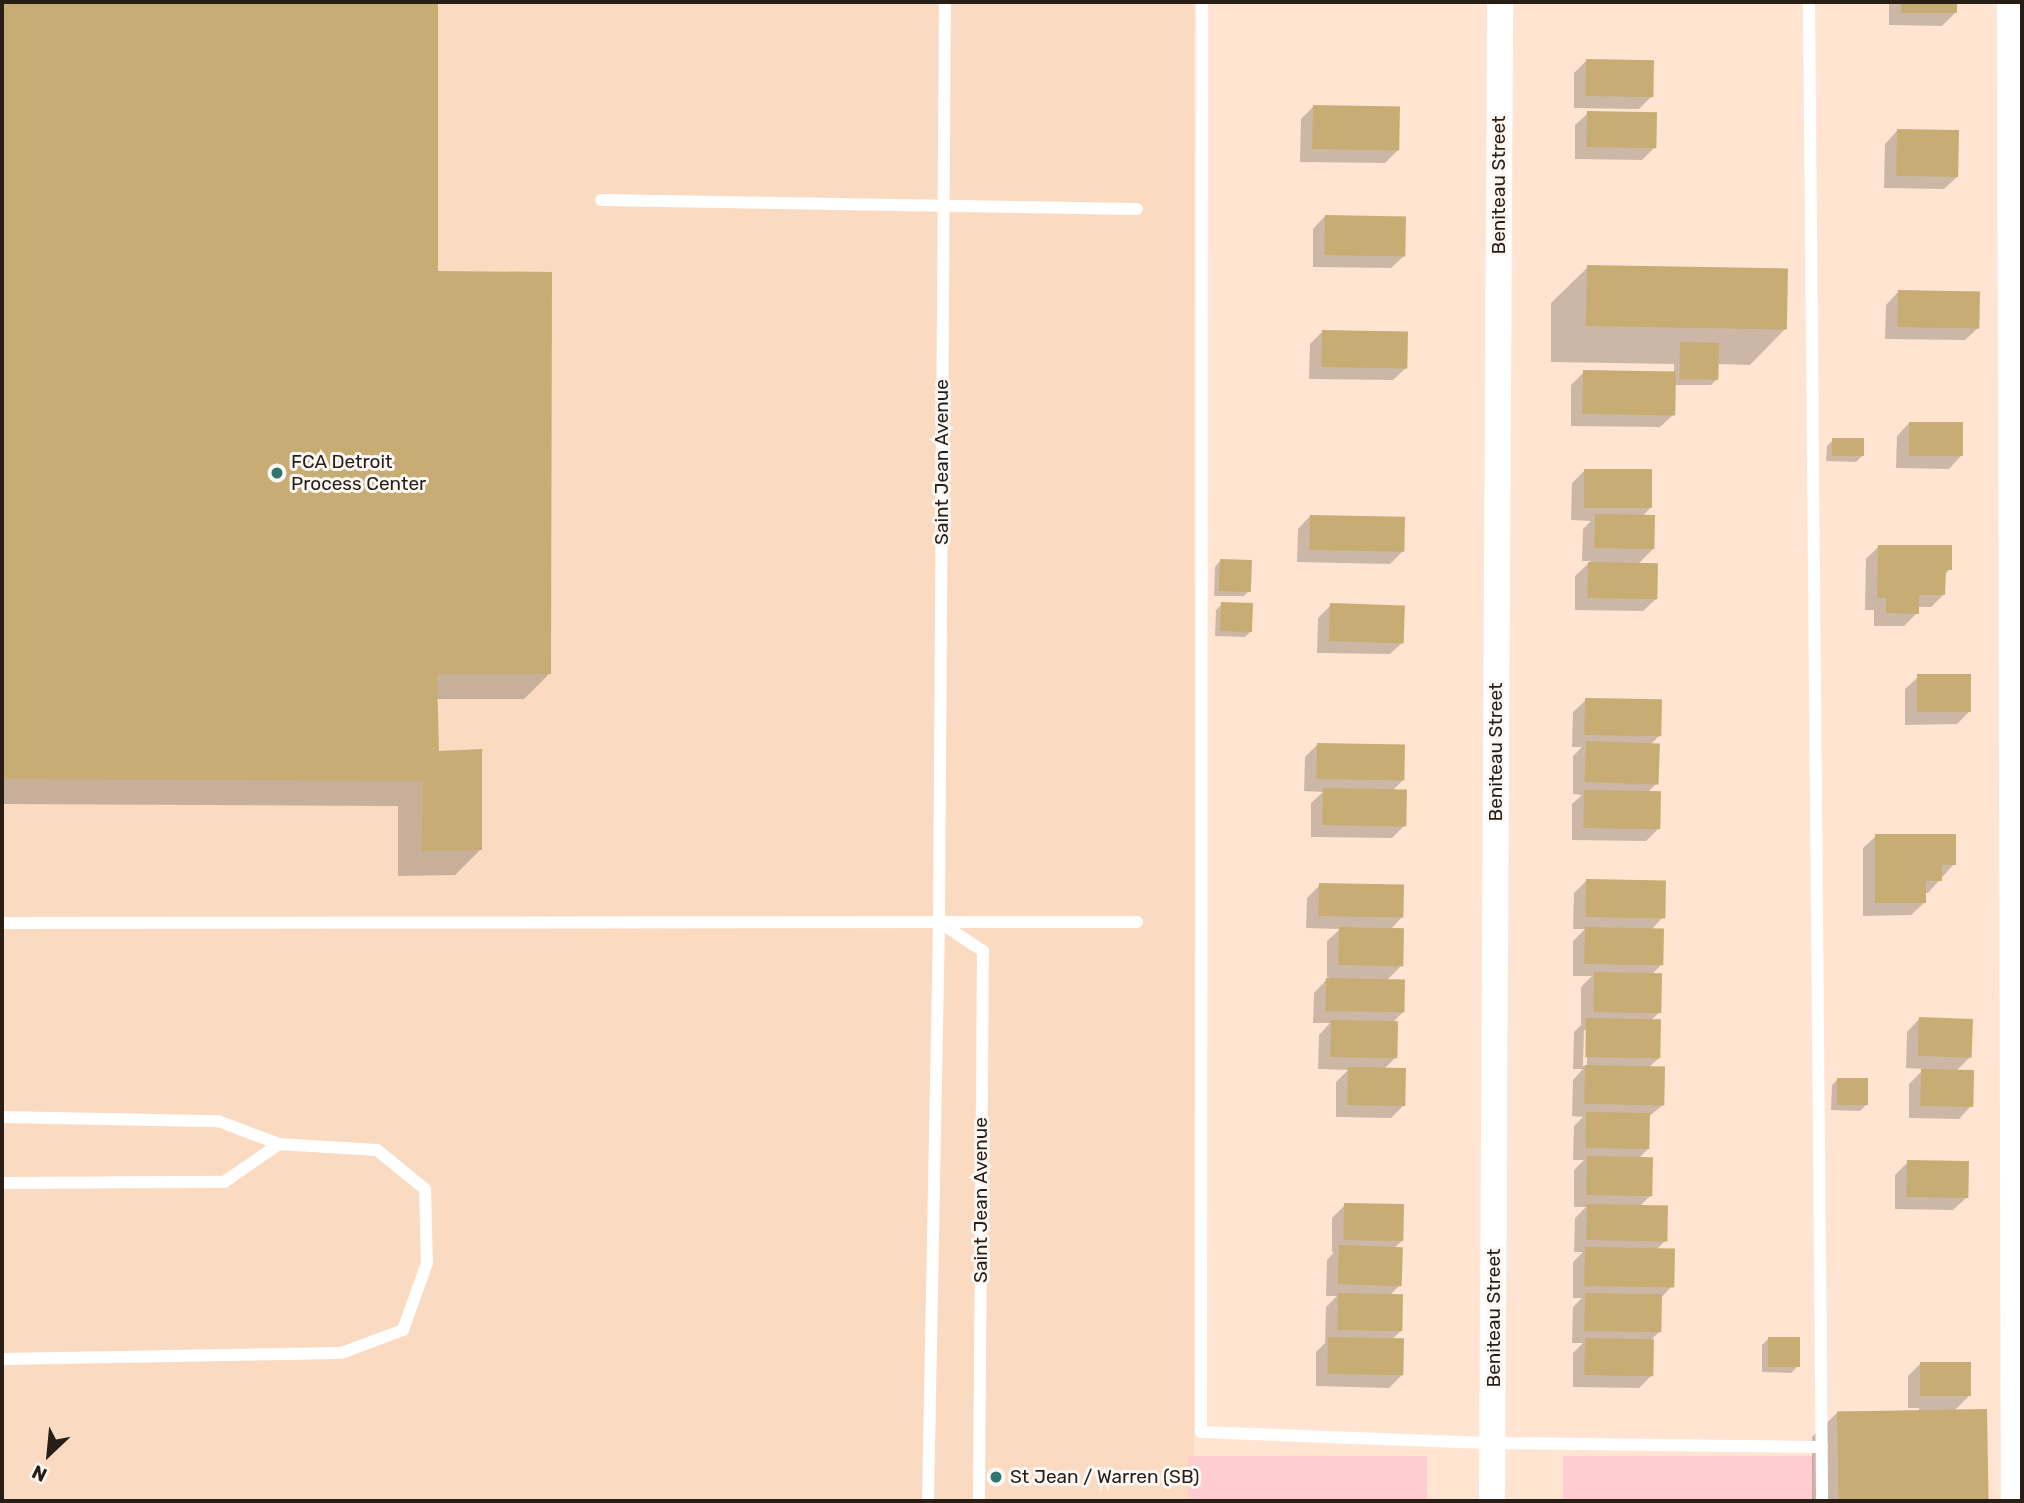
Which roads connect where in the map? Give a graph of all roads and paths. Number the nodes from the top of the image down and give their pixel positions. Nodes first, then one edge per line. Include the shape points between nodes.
1 (945, 2) edge
2 (1202, 2) edge
3 (1500, 2) edge
4 (1810, 2) edge
5 (2010, 2) edge
6 (601, 200) dead end
7 (944, 206) junction
8 (1137, 209) dead end
9 (939, 922) junction
10 (1137, 922) dead end
11 (2, 923) edge
12 (2, 1117) edge
13 (279, 1144) junction
14 (2, 1183) edge
15 (2, 1359) edge
16 (1493, 1443) junction
17 (1822, 1447) junction
18 (928, 1501) edge
19 (979, 1501) edge
20 (1492, 1501) edge
21 (1822, 1501) edge
22 (2014, 1501) edge

1 - 7 lane, Saint Jean Avenue
2 - 16 lane via 1201,1432
3 - 16 street, Beniteau Street
4 - 17 lane
5 - 22 street
6 - 7 lane
7 - 8 lane
7 - 9 lane, Saint Jean Avenue
9 - 10 lane
9 - 11 lane
9 - 18 lane, Saint Jean Avenue
9 - 19 lane, Saint Jean Avenue via 983,951
12 - 13 lane via 218,1121
13 - 14 lane via 224,1182
13 - 15 lane via 377,1150 425,1189 427,1263 403,1330 341,1353
16 - 17 lane
16 - 20 street, Beniteau Street
17 - 21 lane

